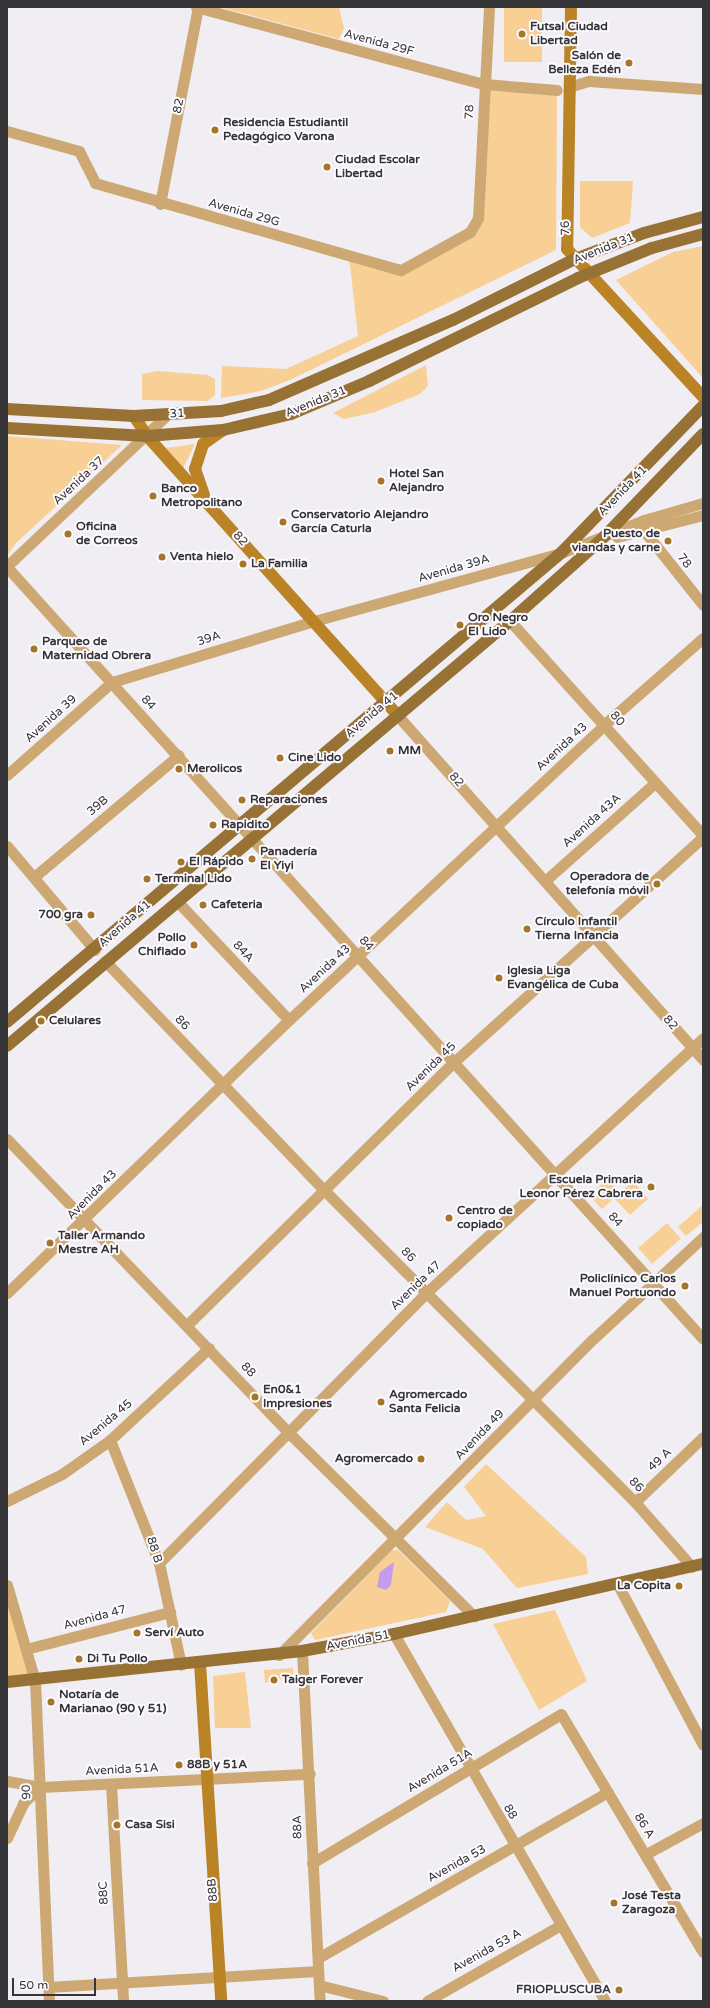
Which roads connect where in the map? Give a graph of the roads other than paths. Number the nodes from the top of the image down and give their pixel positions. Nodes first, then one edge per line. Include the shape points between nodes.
1 (197, 7) edge
2 (489, 7) edge
3 (571, 7) edge
4 (484, 84) junction
5 (569, 87) junction
6 (703, 89) edge
7 (557, 90) dead end
8 (7, 131) edge
9 (160, 204) junction
10 (703, 217) edge
11 (478, 218) joint
12 (703, 234) edge
13 (575, 259) junction
14 (583, 276) junction
15 (703, 397) edge
16 (703, 406) edge
17 (7, 409) edge
18 (221, 411) joint
19 (168, 414) junction
20 (134, 416) junction
21 (7, 428) edge
22 (224, 430) junction
23 (703, 434) edge
24 (147, 436) junction
25 (206, 502) junction
26 (703, 503) edge
27 (703, 515) edge
28 (645, 532) junction
29 (601, 540) junction
30 (561, 553) junction
31 (7, 567) edge
32 (703, 605) edge
33 (314, 621) junction
34 (510, 621) junction
35 (703, 638) edge
36 (112, 682) junction
37 (386, 703) junction
38 (398, 716) junction
39 (605, 724) junction
40 (178, 755) junction
41 (7, 775) edge
42 (655, 782) junction
43 (242, 825) junction
44 (498, 825) junction
45 (703, 836) edge
46 (254, 839) junction
47 (7, 846) edge
48 (34, 877) junction
49 (546, 880) junction
50 (178, 902) junction
51 (594, 933) junction
52 (95, 950) junction
53 (358, 955) junction
54 (105, 962) junction
55 (289, 1020) junction
56 (7, 1022) edge
57 (703, 1038) edge
58 (7, 1046) edge
59 (692, 1048) junction
60 (703, 1060) edge
61 (455, 1061) junction
62 (224, 1085) junction
63 (7, 1139) edge
64 (556, 1173) junction
65 (324, 1190) junction
66 (86, 1220) junction
67 (703, 1237) edge
68 (653, 1282) junction
69 (427, 1292) junction
70 (7, 1293) edge
71 (187, 1325) junction
72 (703, 1339) edge
73 (209, 1348) junction
74 (533, 1399) junction
75 (288, 1432) junction
76 (703, 1437) edge
77 (110, 1440) junction
78 (7, 1501) edge
79 (635, 1502) junction
80 (396, 1539) junction
81 (158, 1563) junction
82 (697, 1566) edge
83 (7, 1585) edge
84 (618, 1585) junction
85 (170, 1612) junction
86 (474, 1616) junction
87 (394, 1634) junction
88 (26, 1649) junction
89 (302, 1652) junction
90 (279, 1655) junction
91 (200, 1663) junction
92 (181, 1665) junction
93 (35, 1681) junction
94 (7, 1682) edge
95 (561, 1714) joint
96 (703, 1745) edge
97 (471, 1768) junction
98 (310, 1774) junction
99 (206, 1779) junction
100 (7, 1781) edge
101 (111, 1784) junction
102 (40, 1787) junction
103 (608, 1792) junction
104 (703, 1823) edge
105 (7, 1838) edge
106 (515, 1847) junction
107 (646, 1854) junction
108 (312, 1863) junction
109 (560, 1925) junction
110 (703, 1952) edge
111 (318, 1958) junction
112 (318, 1971) junction
113 (219, 1978) junction
114 (122, 1984) junction
115 (319, 1984) junction
116 (48, 1987) junction
117 (49, 2001) edge
118 (123, 2001) edge
119 (221, 2001) edge
120 (320, 2001) edge
121 (383, 2001) edge
122 (427, 2001) edge
123 (605, 2001) edge

1 - 4 street, Avenida 29F
1 - 9 street, 82
2 - 4 street, 78
3 - 5 street, 76
4 - 7 street, Avenida 29F
4 - 11 street, 78
5 - 6 street via 589,81
5 - 13 street, 76 via 567,250
8 - 9 street, Avenida 29G via 78,151 95,183
9 - 11 street, Avenida 29G via 400,270 470,232
10 - 13 main road, Avenida 31 via 644,232
12 - 14 main road, Avenida 31 via 652,248
13 - 14 street, 76
13 - 18 main road, Avenida 31 via 453,320 353,364 269,400
14 - 15 street, 76
14 - 22 main road, Avenida 31 via 369,381 292,414
16 - 30 main road, Avenida 41
17 - 20 main road
18 - 19 main road, 31
19 - 20 main road, 31
19 - 24 street, Avenida 37
20 - 24 street, 82
21 - 24 main road, Avenida 31
22 - 24 main road, Avenida 31
22 - 25 street, 82 via 203,444 195,469
23 - 29 main road, Avenida 41
24 - 25 street, 82
24 - 31 street, Avenida 37
25 - 33 street, 82
26 - 29 street, Avenida 39A via 644,520
27 - 28 street, Avenida 39A
28 - 29 street, Avenida 39A
28 - 32 street, 78
29 - 30 street, Avenida 39A
29 - 34 main road, Avenida 41
30 - 33 street, Avenida 39A
30 - 37 main road, Avenida 41
31 - 36 street, 84
33 - 36 street, 39A
33 - 37 street, 82
34 - 38 main road, Avenida 41
34 - 39 street, 80
35 - 39 street, Avenida 43
36 - 40 street, 84
36 - 41 street, Avenida 39
37 - 38 street, 82
37 - 43 main road, Avenida 41
38 - 44 street, 82
38 - 46 main road, Avenida 41
39 - 42 street, 80
39 - 44 street, Avenida 43
40 - 43 street, 84
40 - 48 street, 39B
42 - 45 street, 80
42 - 49 street, Avenida 43A
43 - 46 street, 84
43 - 52 main road, Avenida 41
44 - 49 street, 82
44 - 53 street, Avenida 43
45 - 51 street, Avenida 45
46 - 50 main road, Avenida 41
46 - 53 street, 84
47 - 48 street
48 - 52 street
49 - 51 street, 82
50 - 54 main road, Avenida 41
50 - 55 street, 84A
51 - 59 street, 82
51 - 61 street, Avenida 45
52 - 56 main road, Avenida 41
53 - 55 street, Avenida 43
53 - 61 street, 84
54 - 58 main road, Avenida 41
54 - 62 street, 86
55 - 62 street, Avenida 43
57 - 59 street, Avenida 47
59 - 60 street, 82
59 - 64 street, Avenida 47
61 - 64 street, 84
61 - 65 street, Avenida 45
62 - 65 street, 86
62 - 66 street, Avenida 43
63 - 66 street, 88
64 - 68 street, 84
64 - 69 street, Avenida 47
65 - 69 street, 86
65 - 71 street, Avenida 45
66 - 70 street, Avenida 43
66 - 71 street, 88
67 - 68 street, Avenida 49
68 - 72 street, 84
68 - 74 street, Avenida 49
69 - 74 street, 86
69 - 75 street, Avenida 47
71 - 73 street, 88
73 - 75 street, 88
73 - 77 street, Avenida 45
74 - 79 street, 86
74 - 80 street, Avenida 49
75 - 80 street, 88
75 - 81 street, Avenida 47
76 - 79 street, 49 A
77 - 78 street, Avenida 45 via 62,1474
77 - 81 street, 88 B
79 - 82 street, 86
80 - 86 street, 88
80 - 90 street, Avenida 49
81 - 85 street, 88 B
82 - 84 main road, Avenida 51
83 - 88 street, 90
84 - 86 main road, Avenida 51
84 - 96 street
85 - 88 street, Avenida 47
85 - 92 street, 88 B
86 - 87 main road, Avenida 51
87 - 89 main road, Avenida 51
87 - 97 street, 88
88 - 93 street, 90
89 - 90 main road, Avenida 51
89 - 98 street, 88A
90 - 91 main road, Avenida 51
91 - 92 main road, Avenida 51
91 - 99 street
92 - 93 main road, Avenida 51
93 - 94 main road, Avenida 51
93 - 102 street, 90
95 - 97 street, Avenida 51A
95 - 103 street, 86 A
97 - 106 street, 88
97 - 108 street, Avenida 51A
98 - 99 street, Avenida 51A
98 - 108 street, 88A
99 - 101 street, Avenida 51A
99 - 113 street, 88B
100 - 102 street, Avenida 51A
101 - 102 street, Avenida 51A
101 - 114 street, 88C
102 - 105 street via 23,1803
102 - 116 street, 90
103 - 106 street, Avenida 53
103 - 107 street, 86 A
104 - 107 street
106 - 109 street, 88
106 - 111 street, Avenida 53
107 - 110 street, 86 A
108 - 111 street, 88A
109 - 122 street, Avenida 53 A
109 - 123 street, 88
111 - 112 street, 88A
112 - 113 street
112 - 115 street, 88A
113 - 114 street
113 - 119 street, 88B
114 - 116 street
114 - 118 street, 88C
115 - 120 street, 88A
115 - 121 street
116 - 117 street, 90

